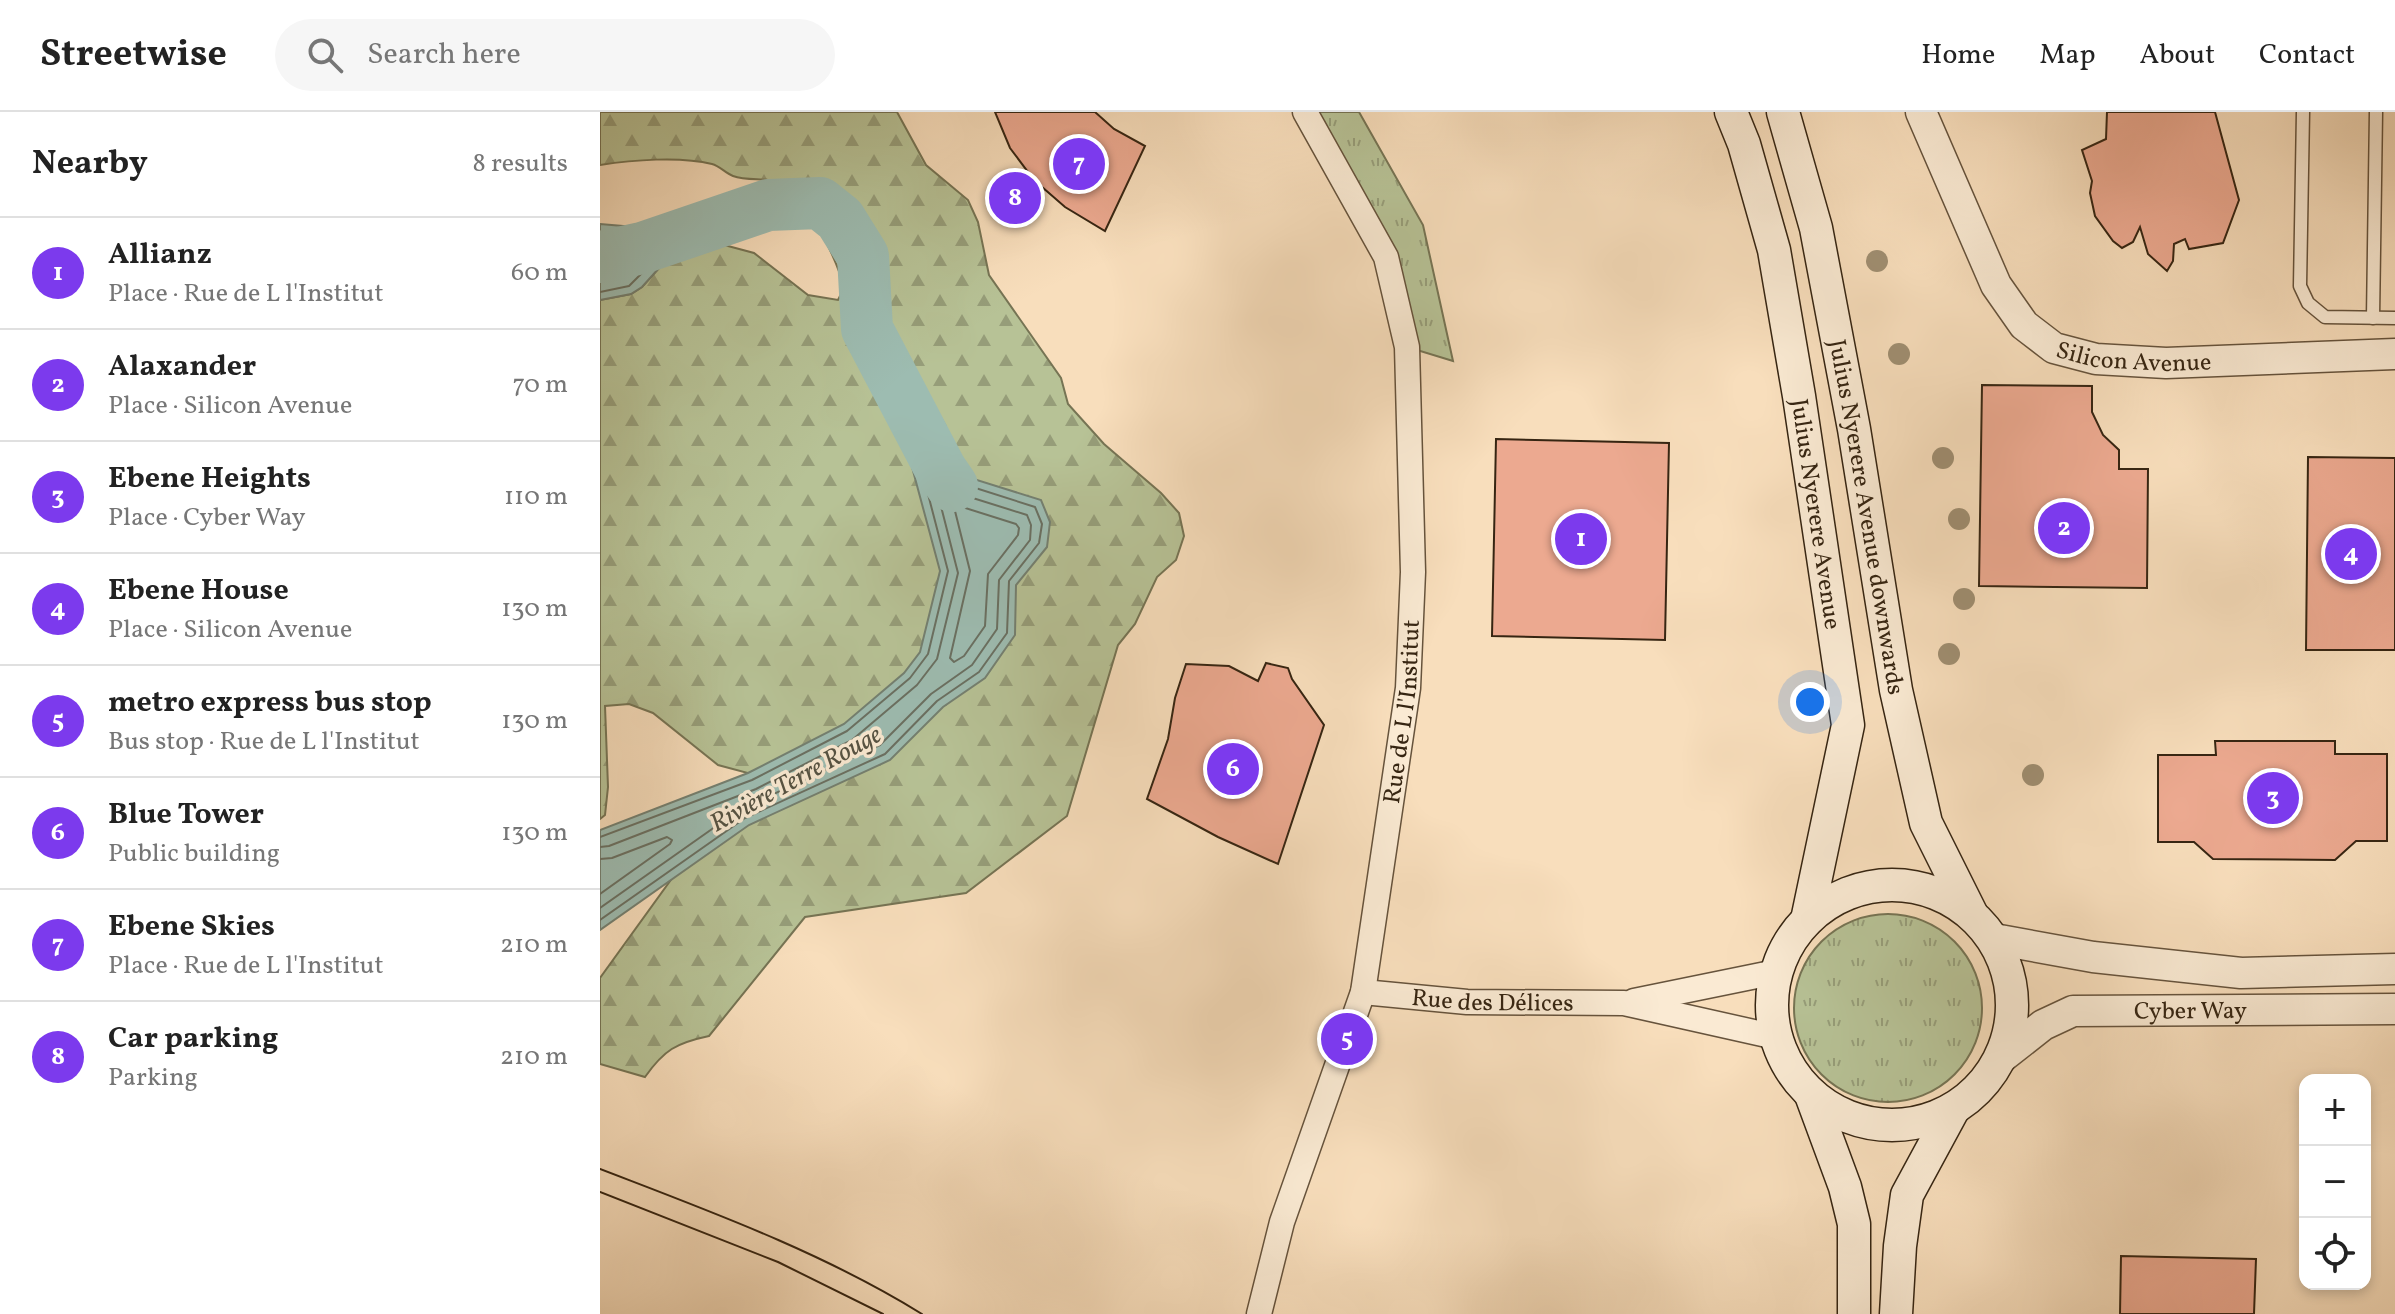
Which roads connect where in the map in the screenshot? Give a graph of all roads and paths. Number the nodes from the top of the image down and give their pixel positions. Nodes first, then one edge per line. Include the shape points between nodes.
1 (1305, 112) edge
2 (1731, 112) edge
3 (1783, 112) edge
4 (1921, 112) edge
5 (2303, 112) edge
6 (2376, 112) edge
7 (2373, 318) junction
8 (2395, 318) edge
9 (2395, 354) edge
10 (1971, 913) junction
11 (1807, 920) junction
12 (1994, 939) junction
13 (2395, 969) edge
14 (1776, 972) junction
15 (1363, 992) junction
16 (1624, 1003) junction
17 (2395, 1009) edge
18 (1776, 1037) junction
19 (2001, 1058) junction
20 (1811, 1095) junction
21 (1953, 1110) junction
22 (1259, 1314) edge
23 (1854, 1314) edge
24 (1896, 1314) edge

1 - 15 street, Rue de L l'Institut via 1386,257 1407,347 1413,572 1408,688
2 - 11 main road, Julius Nyerere Avenue via 1774,250 1848,725
3 - 10 main road, Julius Nyerere Avenue downwards via 1816,228 1896,690 1926,823
4 - 9 street, Silicon Avenue via 1996,285 2024,325 2054,348 2096,359 2166,363
5 - 7 lane via 2300,286 2308,303 2325,317
6 - 7 lane
7 - 8 lane
10 - 11 main road via 1940,894 1905,884 1869,886 1835,898
10 - 12 main road
11 - 14 main road via 1788,944
12 - 13 street, Cyber Way via 2093,957 2241,973
12 - 19 main road via 2010,977 2012,1019
14 - 16 street, Rue des Délices
14 - 18 main road
15 - 16 street, Rue des Délices via 1467,1002
15 - 22 street, Rue de L l'Institut via 1282,1222
16 - 18 street, Rue des Délices
17 - 19 street, Cyber Way via 2073,1011 2043,1025
18 - 20 main road via 1789,1068
19 - 21 main road via 1981,1088
20 - 21 main road via 1843,1116 1880,1126 1918,1124
20 - 23 main road via 1854,1224
21 - 24 main road via 1907,1195

